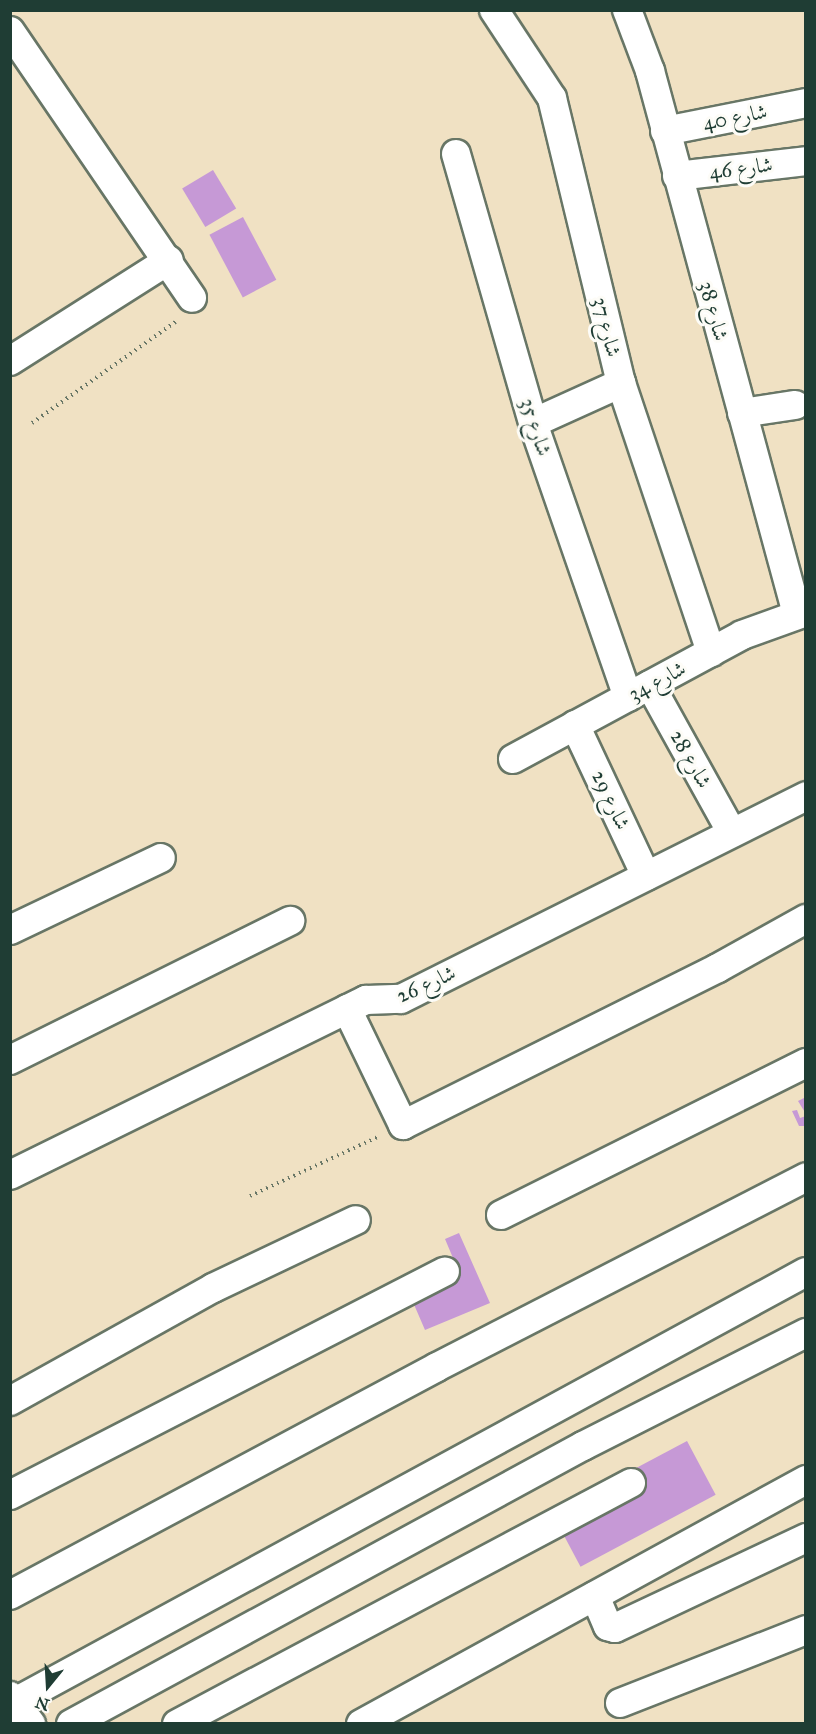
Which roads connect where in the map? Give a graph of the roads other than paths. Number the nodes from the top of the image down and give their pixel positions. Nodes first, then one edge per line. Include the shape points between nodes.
1 (494, 10) edge
2 (627, 10) edge
3 (10, 32) edge
4 (806, 103) edge
5 (664, 131) junction
6 (456, 154) dead end
7 (806, 161) edge
8 (677, 176) junction
9 (169, 260) junction
10 (192, 298) road end
11 (10, 361) edge
12 (621, 383) junction
13 (795, 405) dead end
14 (742, 413) junction
15 (533, 423) junction
16 (801, 613) edge
17 (711, 652) junction
18 (639, 691) junction
19 (575, 725) junction
20 (513, 759) dead end
21 (806, 796) edge
22 (732, 833) junction
23 (161, 858) dead end
24 (646, 876) junction
25 (806, 919) edge
26 (290, 921) dead end
27 (10, 930) edge
28 (347, 1009) junction
29 (10, 1060) edge
30 (806, 1063) edge
31 (10, 1175) edge
32 (806, 1177) edge
33 (501, 1215) dead end
34 (356, 1220) dead end
35 (445, 1271) dead end
36 (806, 1272) edge
37 (806, 1333) edge
38 (10, 1401) edge
39 (806, 1480) edge
40 (631, 1483) dead end
41 (10, 1495) edge
42 (806, 1538) edge
43 (10, 1595) edge
44 (595, 1596) junction
45 (806, 1630) edge
46 (620, 1703) dead end
47 (19, 1707) edge
48 (71, 1724) edge
49 (177, 1724) edge
50 (361, 1724) edge

1 - 12 street, شارع 37 via 552,98
2 - 5 street, شارع 38 via 650,71
3 - 9 street
4 - 5 street, شارع 40
5 - 8 street, شارع 38
6 - 15 street, شارع 35
7 - 8 street, شارع 46
8 - 14 street, شارع 38
9 - 10 street
9 - 11 street
12 - 15 street
12 - 17 street, شارع 37
13 - 14 street
14 - 16 street, شارع 38
15 - 18 street, شارع 35
16 - 17 street, شارع 34 via 769,623
17 - 18 street, شارع 34
18 - 19 street, شارع 34
18 - 22 street, شارع 28
19 - 20 street, شارع 34
19 - 24 street, شارع 29
21 - 22 street, شارع 26
22 - 24 street, شارع 26
23 - 27 street
24 - 28 street, شارع 26 via 401,999 366,1000
25 - 28 street via 718,968 403,1125
26 - 29 street
28 - 31 street, شارع 26
30 - 33 street
32 - 43 street via 437,1367
34 - 38 street via 213,1288
35 - 41 street
36 - 47 street
37 - 48 street via 583,1446
39 - 44 street
40 - 49 street
42 - 44 street via 615,1628 608,1626
44 - 50 street
45 - 46 street

